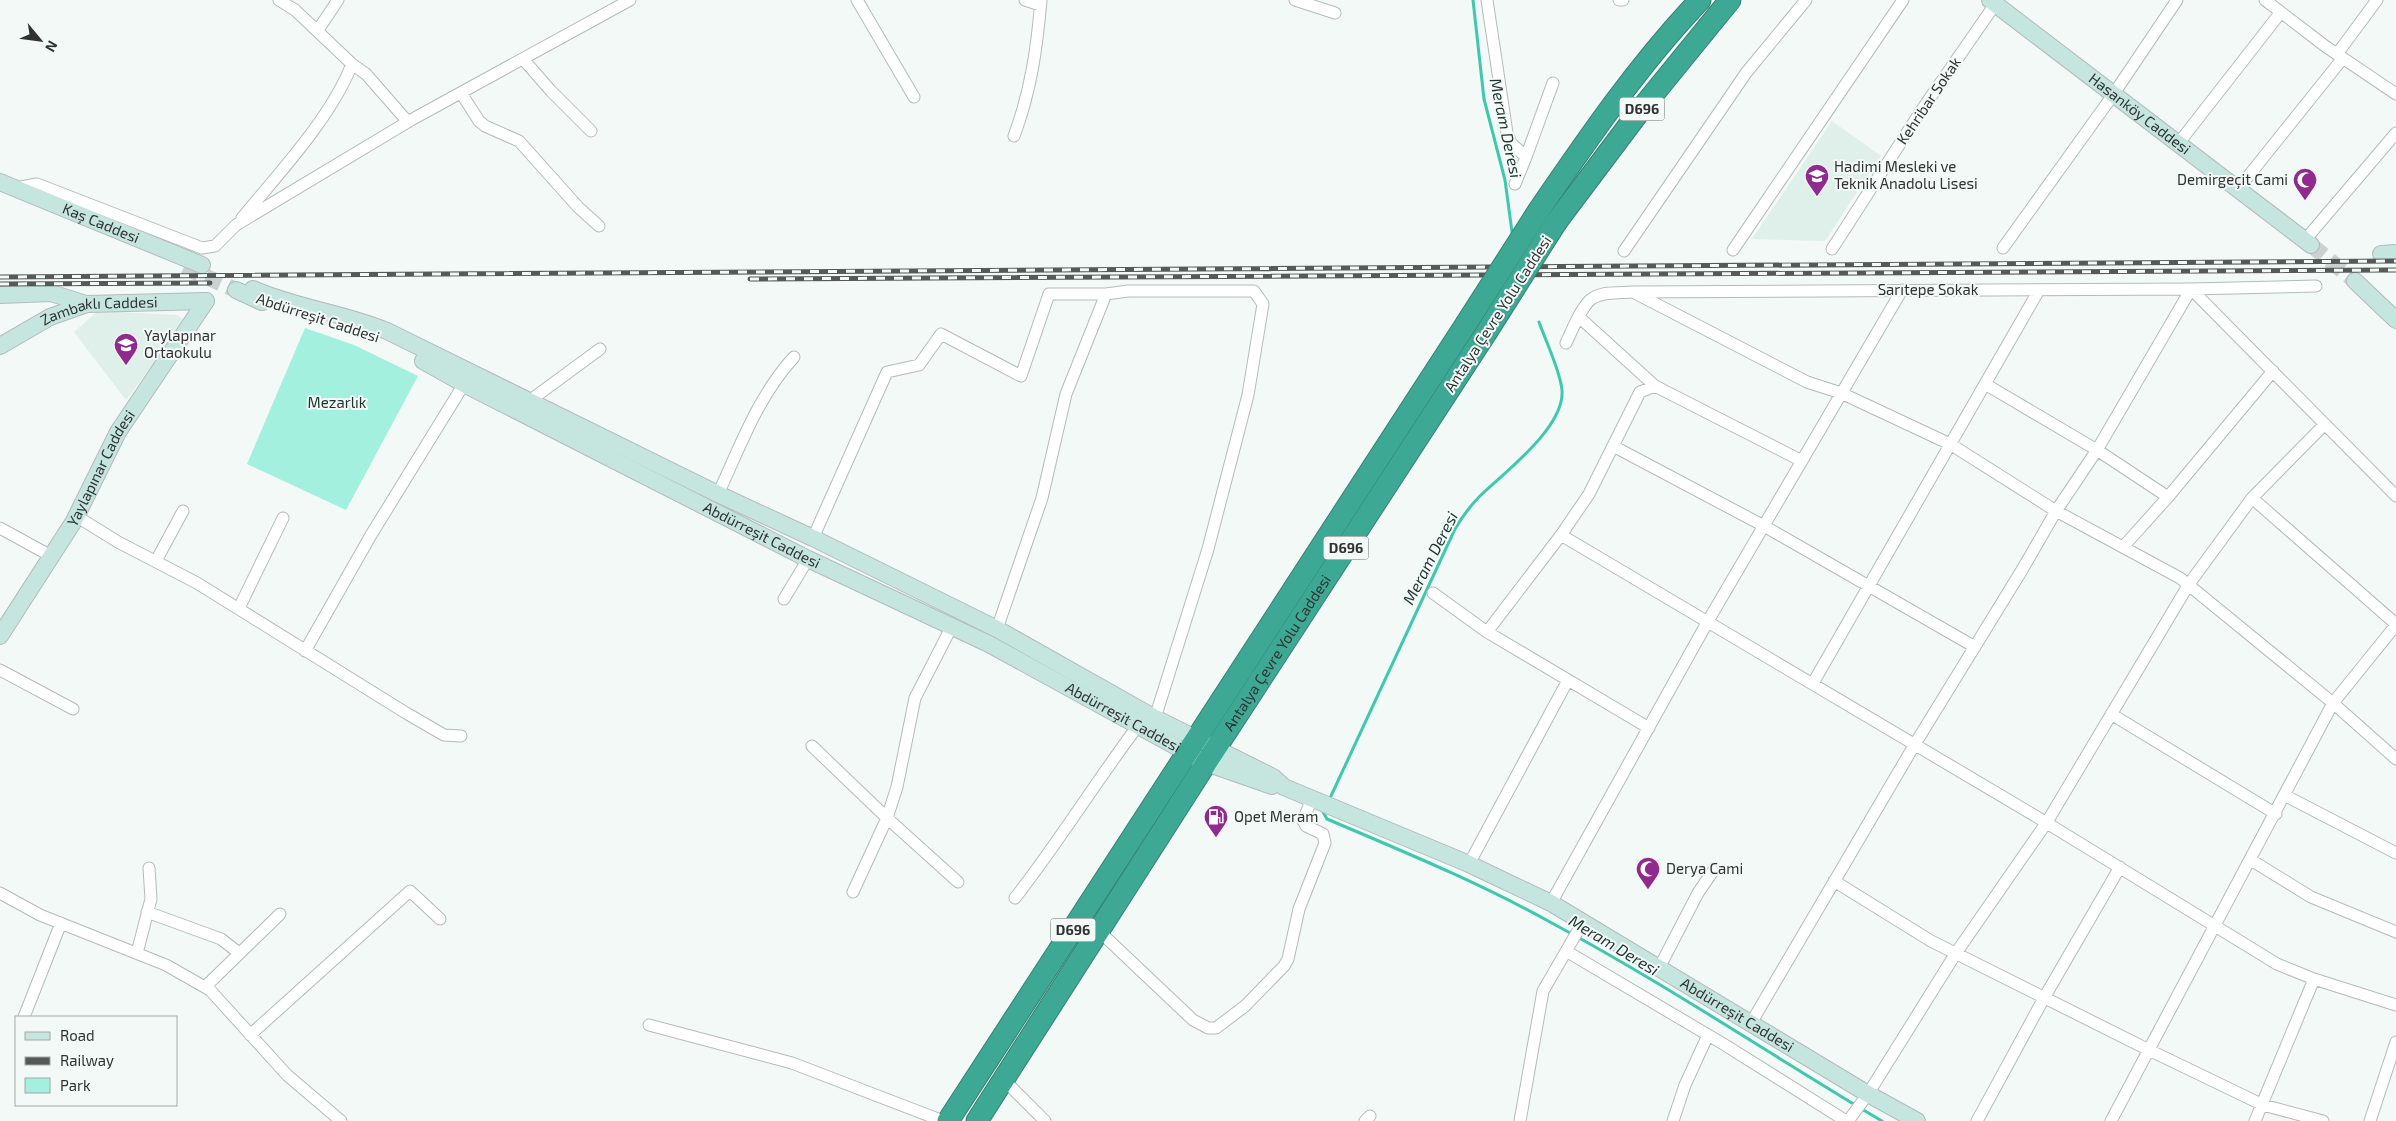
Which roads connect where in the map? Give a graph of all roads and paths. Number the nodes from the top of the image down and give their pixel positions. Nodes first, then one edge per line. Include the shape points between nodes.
1 (279, 0) edge
2 (338, 0) edge
3 (630, 0) edge
4 (857, 0) edge
5 (1025, 0) edge
6 (1295, 0) edge
7 (1487, 0) edge
8 (1619, 0) edge
9 (1623, 0) edge
10 (1700, 0) edge
11 (1730, 0) edge
12 (1806, 0) edge
13 (1903, 0) edge
14 (2177, 0) edge
15 (2265, 0) edge
16 (2377, 0) edge
17 (1995, 1) edge
18 (1041, 2) edge
19 (2281, 12) junction
20 (1334, 13) dead end
21 (318, 30) junction
22 (2340, 56) junction
23 (524, 59) junction
24 (352, 64) junction
25 (1553, 83) dead end
26 (461, 93) junction
27 (2396, 94) edge
28 (2114, 95) junction
29 (914, 97) dead end
30 (408, 122) junction
31 (591, 131) dead end
32 (2396, 133) edge
33 (1014, 136) dead end
34 (2178, 144) junction
35 (1526, 157) junction
36 (1514, 184) dead end
37 (5, 188) edge
38 (2238, 189) junction
39 (236, 225) junction
40 (599, 226) dead end
41 (2308, 243) joint
42 (2003, 248) dead end
43 (1832, 249) dead end
44 (1733, 250) dead end
45 (1624, 251) dead end
46 (202, 265) tunnel mouth
47 (184, 267) tunnel mouth
48 (2355, 281) tunnel mouth
49 (2316, 286) dead end
50 (253, 289) tunnel mouth
51 (2191, 289) junction
52 (236, 290) tunnel mouth
53 (1902, 290) junction
54 (2039, 290) junction
55 (1633, 292) junction
56 (1106, 294) junction
57 (0, 295) edge
58 (206, 301) joint
59 (86, 304) junction
60 (1579, 317) junction
61 (2396, 320) edge
62 (1566, 342) dead end
63 (0, 346) edge
64 (600, 349) dead end
65 (794, 357) dead end
66 (2273, 371) junction
67 (464, 384) junction
68 (1985, 384) junction
69 (1655, 386) junction
70 (1841, 393) junction
71 (528, 402) junction
72 (2324, 425) junction
73 (1950, 444) junction
74 (1613, 446) junction
75 (2097, 450) junction
76 (1802, 461) junction
77 (718, 494) junction
78 (2396, 496) edge
79 (2168, 497) junction
80 (2252, 498) junction
81 (183, 511) dead end
82 (2056, 511) junction
83 (76, 516) junction
84 (283, 518) dead end
85 (1764, 526) junction
86 (0, 528) edge
87 (1561, 535) junction
88 (813, 538) junction
89 (2123, 547) junction
90 (51, 556) junction
91 (808, 559) junction
92 (156, 562) junction
93 (2189, 584) junction
94 (1869, 586) junction
95 (1433, 593) dead end
96 (784, 599) dead end
97 (239, 608) junction
98 (1708, 622) junction
99 (2396, 624) edge
100 (952, 626) junction
101 (997, 629) junction
102 (1486, 632) junction
103 (0, 636) edge
104 (1975, 647) junction
105 (306, 651) junction
106 (0, 670) edge
107 (1568, 680) junction
108 (1813, 683) junction
109 (2333, 703) junction
110 (73, 709) dead end
111 (2111, 714) junction
112 (1155, 718) junction
113 (1137, 727) junction
114 (1649, 728) junction
115 (461, 736) dead end
116 (1915, 744) junction
117 (812, 746) dead end
118 (1202, 751) junction
119 (2396, 759) edge
120 (2286, 796) junction
121 (1312, 798) junction
122 (2276, 814) junction
123 (887, 818) junction
124 (2047, 822) junction
125 (2396, 853) edge
126 (2251, 860) junction
127 (1469, 864) junction
128 (2120, 867) junction
129 (149, 868) dead end
130 (1713, 871) dead end
131 (1834, 881) junction
132 (958, 882) dead end
133 (853, 892) dead end
134 (0, 893) edge
135 (1015, 898) dead end
136 (1551, 903) junction
137 (147, 912) junction
138 (280, 914) dead end
139 (440, 919) dead end
140 (61, 923) junction
141 (1581, 926) junction
142 (2216, 926) junction
143 (1099, 930) junction
144 (2396, 932) edge
145 (1568, 947) junction
146 (137, 953) junction
147 (1956, 953) junction
148 (239, 954) junction
149 (1659, 968) junction
150 (2314, 980) junction
151 (205, 987) junction
152 (2044, 998) junction
153 (2396, 1005) edge
154 (24, 1016) edge
155 (1751, 1023) junction
156 (649, 1025) dead end
157 (250, 1035) junction
158 (1708, 1035) junction
159 (2396, 1042) edge
160 (2149, 1050) junction
161 (1003, 1079) junction
162 (1866, 1097) junction
163 (2263, 1105) junction
164 (1849, 1118) edge
165 (341, 1121) edge
166 (943, 1121) edge
167 (948, 1121) edge
168 (977, 1121) edge
169 (1045, 1121) edge
170 (1520, 1121) edge
171 (1673, 1121) edge
172 (1917, 1121) edge
173 (1977, 1121) edge
174 (2111, 1121) edge
175 (2255, 1121) edge
176 (2323, 1121) edge
177 (2370, 1121) edge

1 - 21 street
2 - 21 street
3 - 23 street
4 - 29 street
5 - 18 street
6 - 20 street
7 - 35 street via 1507,133 1511,143
8 - 9 street
10 - 118 highway, Antalya Çevre Yolu Caddesi / D696, bridge via 1672,29 1596,127 1539,210
11 - 118 highway, Antalya Çevre Yolu Caddesi / D696, bridge via 1642,108 1557,221 1486,333
12 - 45 street via 1746,73
13 - 44 street
14 - 28 street
15 - 19 street
16 - 22 street
17 - 28 main road, Hasanköy Caddesi
17 - 43 street, Kehribar Sokak
18 - 33 street via 1030,90
19 - 22 street
19 - 34 street
21 - 24 street
22 - 27 street
22 - 38 street
23 - 26 street
23 - 31 street via 550,91
24 - 30 street via 366,74
24 - 39 street via 343,87
25 - 35 street
26 - 30 street
26 - 40 street via 479,121 518,141
28 - 34 main road, Hasanköy Caddesi
28 - 42 street
30 - 39 street
32 - 41 street
34 - 38 main road, Hasanköy Caddesi
35 - 36 street
37 - 39 street via 37,184 202,248 215,246
37 - 46 main road, Kaş Caddesi
37 - 47 main road, Kaş Caddesi
38 - 41 main road, Hasanköy Caddesi
48 - 61 main road
49 - 51 street, Sarıtepe Sokak
50 - 71 main road, Abdürreşit Caddesi via 282,301 381,328
51 - 54 street, Sarıtepe Sokak
51 - 66 street
51 - 75 street
52 - 67 main road, Abdürreşit Caddesi via 271,305 370,333
53 - 54 street, Sarıtepe Sokak
53 - 55 street, Sarıtepe Sokak
53 - 70 street
54 - 68 street
55 - 60 street, Sarıtepe Sokak via 1592,298
55 - 70 street via 1807,382
56 - 88 street via 1049,294 1021,376 941,334 919,365 887,372
56 - 101 street via 1066,394 1042,498
56 - 112 street via 1128,291 1254,291 1263,304 1248,395 1208,549
57 - 59 main road via 51,293
58 - 59 main road, Zambaklı Caddesi
58 - 83 main road, Yaylapınar Caddesi via 118,432
59 - 63 main road, Zambaklı Caddesi via 50,317
60 - 62 street, Sarıtepe Sokak
60 - 69 street
64 - 71 street
65 - 77 street via 778,374 760,403
66 - 72 street
66 - 79 street
67 - 91 main road, Abdürreşit Caddesi
67 - 105 street via 371,535
68 - 73 street
68 - 75 street
69 - 74 street via 1640,392
69 - 76 street
70 - 73 street
70 - 76 street
71 - 77 main road, Abdürreşit Caddesi
72 - 78 street
72 - 80 street
73 - 82 street
73 - 94 street
74 - 85 street
74 - 87 street via 1589,494
75 - 79 street
75 - 82 street
76 - 85 street
77 - 88 main road, Abdürreşit Caddesi
79 - 89 street
80 - 93 street
80 - 99 street
81 - 92 street
82 - 89 street
82 - 104 street
83 - 90 main road, Yaylapınar Caddesi
83 - 92 street
84 - 97 street
85 - 94 street
85 - 98 street
86 - 90 street
87 - 98 street
87 - 102 street
88 - 101 main road, Abdürreşit Caddesi
89 - 93 street
90 - 103 main road, Yaylapınar Caddesi
91 - 96 street
91 - 100 main road, Abdürreşit Caddesi
92 - 97 street
93 - 109 street
93 - 111 street
94 - 104 street
94 - 108 street
95 - 102 street
97 - 105 street
98 - 108 street
98 - 114 street
99 - 109 street
100 - 113 main road, Abdürreşit Caddesi
100 - 123 street via 915,698 897,787
101 - 112 main road, Abdürreşit Caddesi
102 - 107 street
104 - 116 street
105 - 115 street via 444,735
106 - 110 street
107 - 114 street
107 - 127 street
108 - 116 street
109 - 119 street
109 - 120 street
111 - 122 street
111 - 124 street
112 - 118 main road, Abdürreşit Caddesi
113 - 118 main road, Abdürreşit Caddesi
113 - 135 street via 1052,851
114 - 136 street
116 - 124 street
116 - 131 street
117 - 123 street
118 - 121 main road, Abdürreşit Caddesi via 1268,785 1284,787
118 - 143 highway, Antalya Çevre Yolu Caddesi / D696
118 - 167 highway, Antalya Çevre Yolu Caddesi / D696
120 - 122 street
120 - 125 street
121 - 127 main road, Abdürreşit Caddesi
121 - 143 street via 1303,821 1306,826 1323,834 1325,843 1299,909 1288,959 1245,1006 1216,1028 1208,1028 1194,1020
122 - 126 street
123 - 132 street
123 - 133 street
124 - 128 street
124 - 147 street
126 - 142 street
126 - 144 street via 2311,898
127 - 136 main road, Abdürreşit Caddesi
128 - 142 street
128 - 152 street
129 - 137 street via 151,899
130 - 149 street
131 - 147 street
131 - 155 street
134 - 140 street
136 - 141 main road, Abdürreşit Caddesi
137 - 146 street
137 - 148 street via 221,939
138 - 148 street
139 - 157 street via 410,891
140 - 146 street
140 - 154 street
141 - 145 street
141 - 149 main road, Abdürreşit Caddesi
142 - 150 street via 2277,964
142 - 160 street
143 - 161 highway, Antalya Çevre Yolu Caddesi / D696
145 - 158 street
145 - 170 street via 1543,991
146 - 151 street
147 - 152 street
147 - 162 street
148 - 151 street
149 - 155 main road, Abdürreşit Caddesi
150 - 153 street
150 - 163 street
151 - 157 street
152 - 160 street
152 - 173 street
155 - 162 main road, Abdürreşit Caddesi
156 - 166 street via 792,1063
157 - 165 street via 287,1076
158 - 164 street
158 - 171 street
159 - 177 street
160 - 163 street
160 - 174 street
161 - 168 highway, Antalya Çevre Yolu Caddesi / D696
161 - 169 street
162 - 164 street
162 - 172 main road, Abdürreşit Caddesi
163 - 175 street
163 - 176 street

